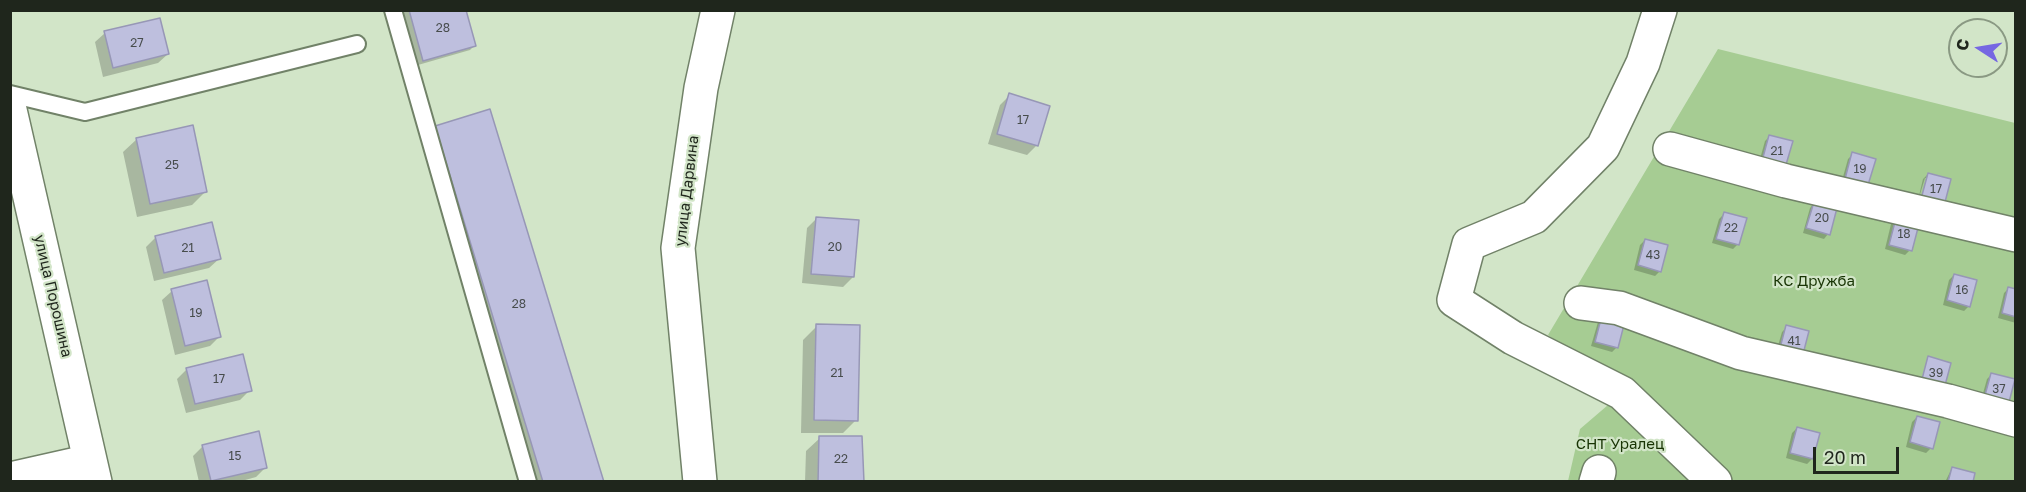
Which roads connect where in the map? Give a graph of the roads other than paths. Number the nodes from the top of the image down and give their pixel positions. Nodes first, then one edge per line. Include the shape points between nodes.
1 (393, 10) edge
2 (718, 10) edge
3 (1660, 10) edge
4 (357, 44) dead end
5 (10, 94) edge
6 (10, 110) edge
7 (1670, 149) dead end
8 (2016, 235) edge
9 (1581, 303) dead end
10 (2016, 420) edge
11 (93, 471) edge
12 (10, 479) edge
13 (528, 482) edge
14 (700, 482) edge
15 (1715, 482) edge

1 - 13 lane
2 - 14 street, улица Дарвина via 701,88 678,248
3 - 15 street via 1643,63 1603,147 1534,217 1469,243 1454,300 1513,338 1622,393
4 - 5 lane via 85,112
6 - 11 street, улица Порошина
7 - 8 street via 1786,181
9 - 10 street via 1619,308 1741,353
11 - 12 street

